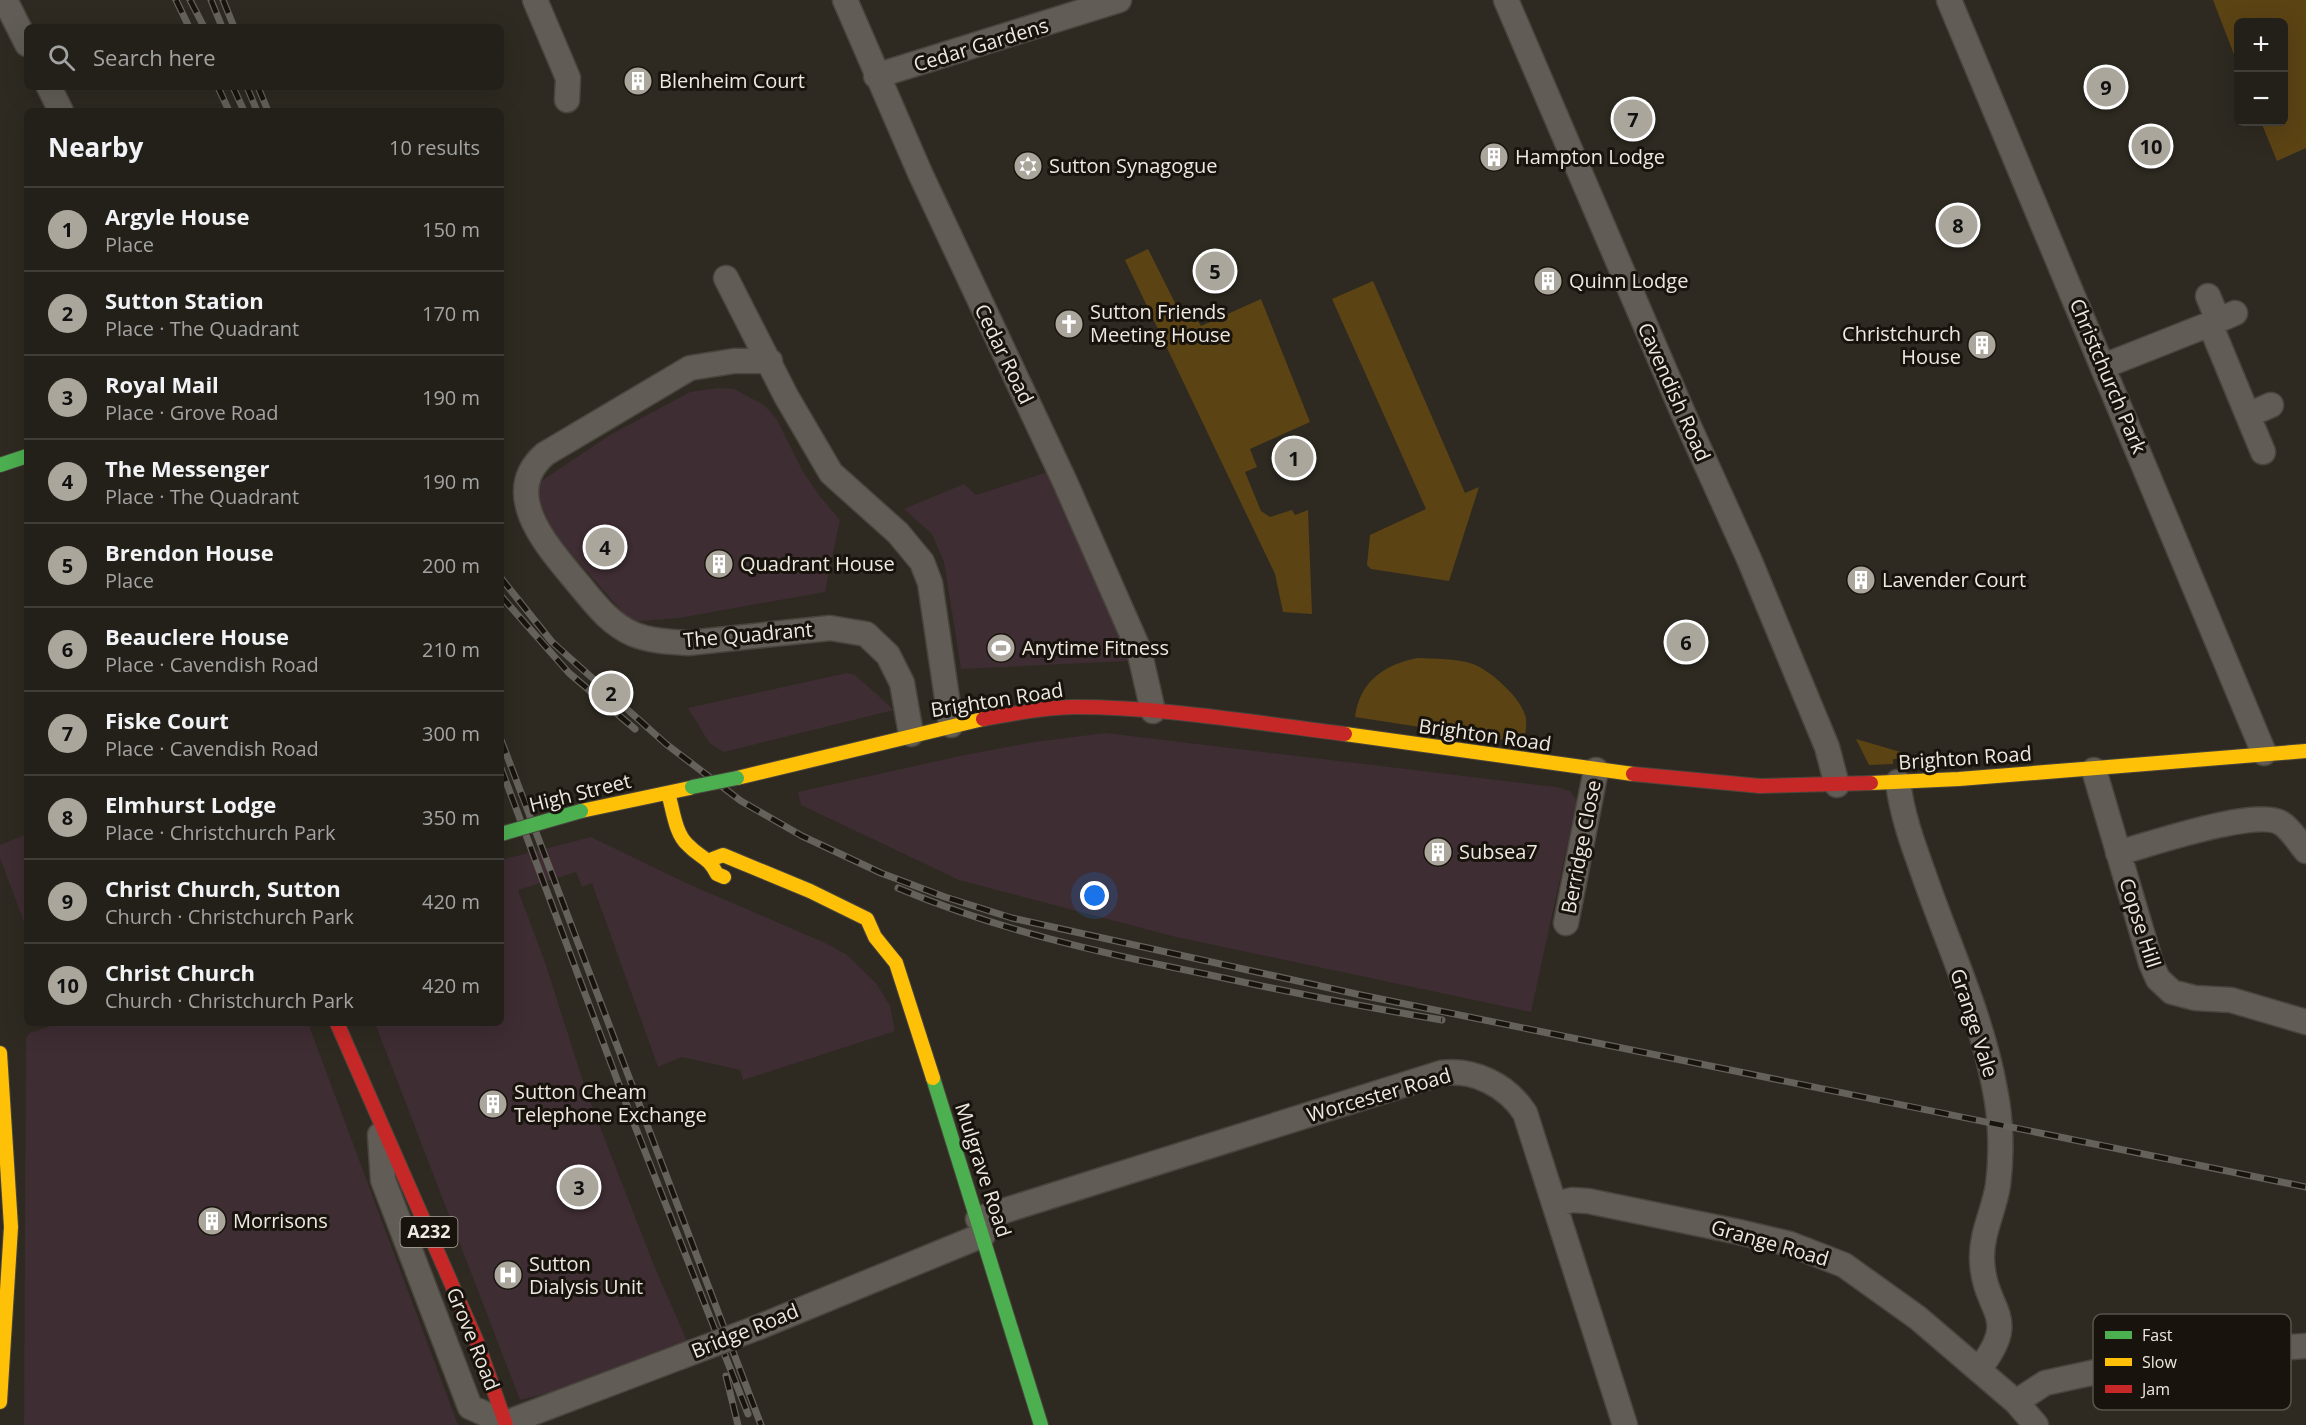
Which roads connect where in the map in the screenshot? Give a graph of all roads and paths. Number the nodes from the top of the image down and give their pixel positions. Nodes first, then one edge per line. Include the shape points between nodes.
1 (5, 0) edge
2 (535, 0) edge
3 (845, 0) edge
4 (1119, 0) edge
5 (1506, 0) edge
6 (1949, 0) edge
7 (24, 38) edge
8 (876, 76) junction
9 (50, 90) edge
10 (567, 100) dead end
11 (60, 108) edge
12 (726, 278) dead end
13 (2208, 296) dead end
14 (2221, 319) junction
15 (770, 361) junction
16 (2104, 366) junction
17 (2271, 405) dead end
18 (2248, 415) junction
19 (2263, 452) dead end
20 (24, 457) edge
21 (0, 465) edge
22 (1153, 711) junction
23 (951, 725) junction
24 (911, 734) junction
25 (2306, 751) edge
26 (2264, 753) junction
27 (1596, 770) junction
28 (2094, 770) junction
29 (1898, 782) junction
30 (1837, 785) junction
31 (668, 793) junction
32 (504, 833) edge
33 (2306, 851) edge
34 (2118, 853) junction
35 (710, 860) junction
36 (738, 883) dead end
37 (1566, 923) dead end
38 (872, 936) junction
39 (857, 937) dead end
40 (2306, 1022) edge
41 (338, 1026) edge
42 (0, 1053) edge
43 (378, 1116) junction
44 (1556, 1204) junction
45 (981, 1227) junction
46 (410, 1249) junction
47 (440, 1256) junction
48 (2306, 1346) edge
49 (2291, 1347) edge
50 (1979, 1369) junction
51 (2093, 1372) edge
52 (0, 1402) edge
53 (2016, 1402) junction
54 (474, 1416) edge
55 (506, 1424) edge
56 (1041, 1425) edge
57 (1625, 1425) edge
58 (2036, 1425) edge

1 - 7 street
2 - 10 street via 568,78
3 - 8 street, Cedar Road
4 - 8 street, Cedar Gardens
5 - 30 street, Cavendish Road via 1749,560 1827,747
6 - 16 street, Christchurch Park
8 - 22 street, Cedar Road via 1118,603 1138,650
9 - 11 street
12 - 15 street
13 - 14 street
14 - 16 street
14 - 18 street
15 - 23 street via 831,473 898,533 922,562 930,583
15 - 24 street, The Quadrant via 734,361 690,368 545,454 529,473 528,512 545,544 605,616 634,634 688,643 830,628 866,634 888,655 902,683
16 - 26 street, Christchurch Park
17 - 18 street
18 - 19 street
20 - 21 main road
22 - 23 main road, Brighton Road via 1109,707 1039,709
22 - 27 main road, Brighton Road
23 - 24 main road, Brighton Road
24 - 31 main road, Brighton Road, bridge
25 - 26 main road, Brighton Road
26 - 28 main road, Brighton Road
27 - 30 main road, Brighton Road via 1760,786
27 - 37 street, Berridge Close
28 - 29 main road, Brighton Road
28 - 34 street, Copse Hill
29 - 30 main road, Brighton Road
29 - 50 street, Grange Vale via 1906,825 1985,1046 1998,1113 1998,1184 1985,1228 1982,1262 2001,1323 1994,1351
31 - 32 main road, High Street, bridge via 580,811
31 - 35 main road via 681,837
33 - 34 street via 2283,824 2264,818 2241,820
34 - 40 street, Copse Hill via 2151,963 2158,979 2172,992 2230,1000
35 - 36 main road via 717,874
35 - 38 main road, Mulgrave Road via 723,855 810,891 867,919
38 - 39 main road
38 - 45 main road, Mulgrave Road via 896,963
41 - 43 main road, Grove Road / A232
42 - 52 main road via 11,1227
43 - 46 street, Grove Road via 383,1180
43 - 47 main road, Grove Road / A232
44 - 45 street, Worcester Road via 1520,1105 1493,1083 1450,1072
44 - 50 street, Grange Road via 1572,1200 1626,1208 1749,1234 1844,1265 1918,1318
44 - 57 street, Worcester Road
45 - 55 street, Bridge Road, bridge via 759,1327
45 - 56 main road, Mulgrave Road
46 - 47 street
46 - 54 street, Grove Road
47 - 55 main road, Grove Road / A232
48 - 49 street
50 - 53 street, Grange Road
51 - 53 street via 2045,1383
53 - 58 street, Grange Road
54 - 55 street, Grove Road

